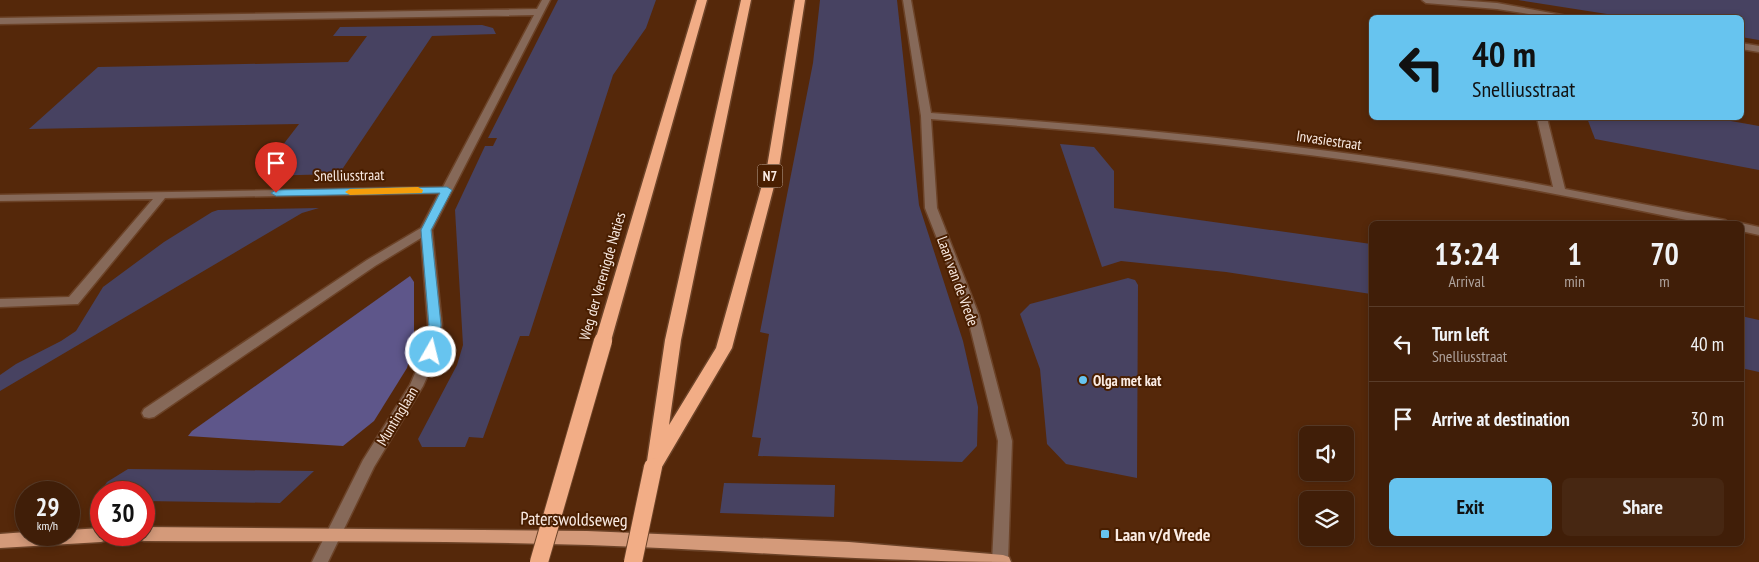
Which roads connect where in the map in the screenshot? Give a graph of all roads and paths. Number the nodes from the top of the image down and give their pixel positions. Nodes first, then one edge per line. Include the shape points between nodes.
1 (546, 0) edge
2 (702, 0) edge
3 (746, 0) edge
4 (800, 0) edge
5 (907, 0) edge
6 (1426, 0) edge
7 (540, 12) junction
8 (1517, 13) edge
9 (1540, 15) edge
10 (0, 21) edge
11 (1744, 47) edge
12 (1759, 50) edge
13 (926, 116) junction
14 (1542, 120) edge
15 (447, 190) junction
16 (1560, 192) junction
17 (162, 195) junction
18 (0, 198) edge
19 (1710, 221) edge
20 (1744, 228) edge
21 (426, 230) junction
22 (1759, 230) edge
23 (0, 302) edge
24 (149, 413) dead end
25 (653, 467) junction
26 (155, 534) edge
27 (334, 535) junction
28 (90, 536) edge
29 (0, 541) edge
30 (320, 562) edge
31 (539, 562) edge
32 (633, 562) edge
33 (1001, 562) edge

1 - 7 street
2 - 31 highway, Weg der Verenigde Naties, bridge
3 - 25 highway, N7 via 674,340
4 - 25 highway, N7 via 773,167 724,348
5 - 13 street, Laan van de Vrede
6 - 8 street
7 - 10 street
7 - 15 street
8 - 9 street
11 - 12 street
13 - 16 street, Invasiestraat via 1112,129 1289,150 1434,169
13 - 33 street, Laan van de Vrede via 931,208 973,315 1005,441
14 - 16 street
15 - 17 street, Snelliusstraat
15 - 21 street
16 - 19 street, Invasiestraat
17 - 18 street, Snelliusstraat
17 - 23 street via 73,301
20 - 22 street
21 - 24 street
21 - 27 street, Muntinglaan via 435,325 431,352 416,386 368,464
25 - 32 highway, N7, bridge
26 - 27 main road, Paterswoldseweg
27 - 30 street, Muntinglaan
27 - 33 main road, Paterswoldseweg via 587,538 849,549
28 - 29 main road

